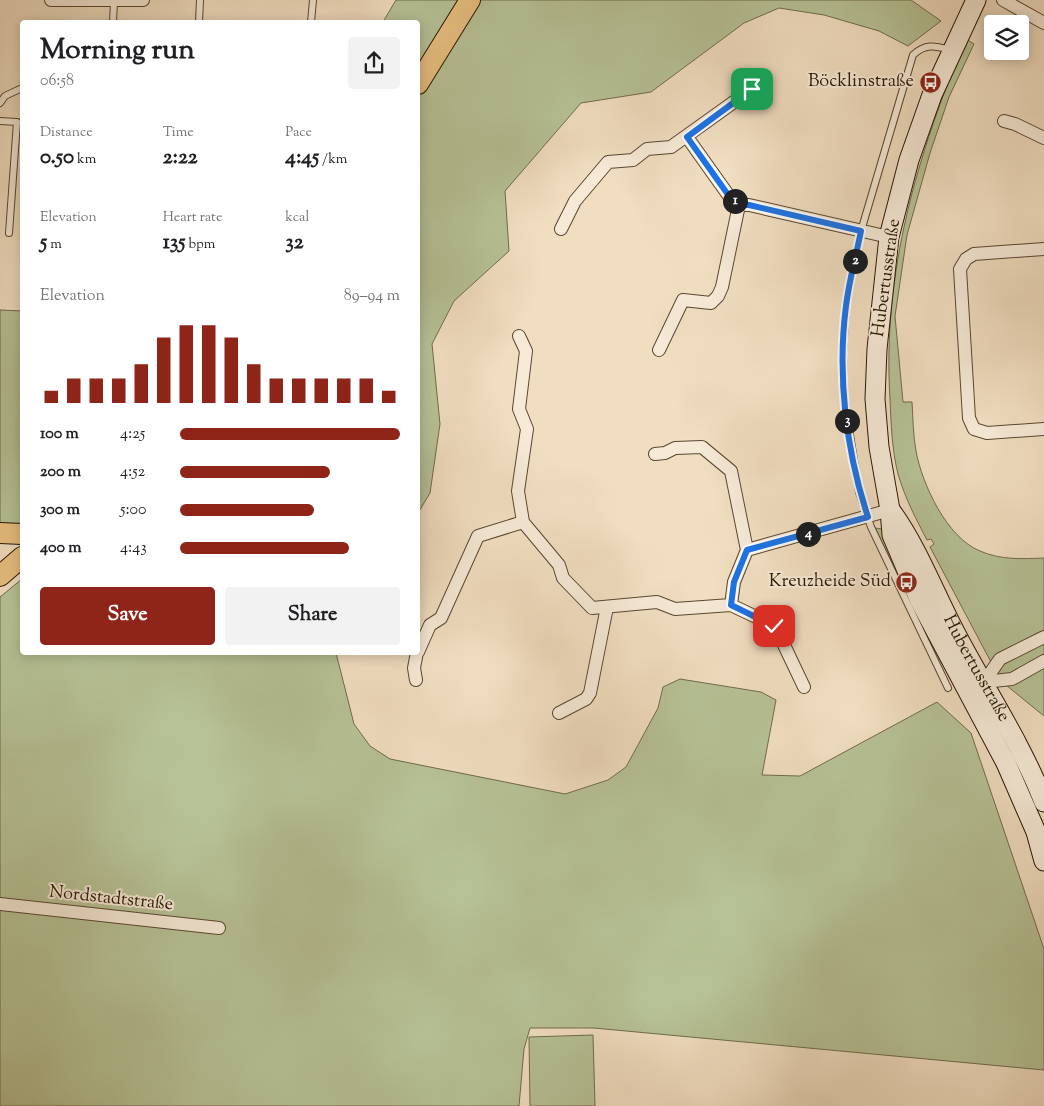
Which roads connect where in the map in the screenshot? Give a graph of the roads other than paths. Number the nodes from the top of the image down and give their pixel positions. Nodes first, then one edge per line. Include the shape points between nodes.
1 (51, 0) edge
2 (143, 0) edge
3 (200, 0) edge
4 (313, 0) edge
5 (470, 0) edge
6 (976, 0) edge
7 (1003, 0) edge
8 (114, 2) junction
9 (113, 20) edge
10 (199, 20) edge
11 (311, 20) edge
12 (1044, 23) edge
13 (952, 51) junction
14 (420, 81) edge
15 (764, 87) dead end
16 (20, 89) edge
17 (0, 103) edge
18 (0, 121) edge
19 (1004, 122) dead end
20 (687, 137) junction
21 (1044, 138) edge
22 (739, 205) junction
23 (561, 229) dead end
24 (861, 231) junction
25 (9, 233) dead end
26 (889, 237) junction
27 (1044, 249) edge
28 (520, 336) dead end
29 (659, 350) dead end
30 (1044, 429) edge
31 (655, 454) dead end
32 (890, 510) junction
33 (868, 517) junction
34 (524, 522) junction
35 (0, 533) edge
36 (20, 534) edge
37 (747, 550) junction
38 (20, 558) edge
39 (2, 569) edge
40 (731, 605) junction
41 (607, 607) junction
42 (1044, 638) edge
43 (420, 646) edge
44 (938, 650) junction
45 (416, 655) edge
46 (1044, 661) edge
47 (416, 680) dead end
48 (976, 686) junction
49 (804, 687) dead end
50 (948, 688) dead end
51 (559, 713) dead end
52 (1044, 802) edge
53 (1044, 862) edge
54 (0, 904) edge
55 (219, 928) dead end

1 - 8 street
2 - 8 street
3 - 10 lane
4 - 11 lane
5 - 14 main road
6 - 13 street, Hubertusstraße
7 - 12 street
8 - 9 lane
13 - 24 lane via 929,45 913,55
13 - 26 street, Hubertusstraße via 909,160
15 - 20 street via 752,89
16 - 17 lane via 4,96
18 - 25 lane via 17,122
19 - 21 street
20 - 22 street
20 - 23 street via 671,147 647,149 633,160 608,162 575,201
22 - 24 street
22 - 29 street via 718,296 710,303 683,300
24 - 26 street
24 - 33 lane via 846,305 843,353 846,418 859,492
26 - 32 street, Hubertusstraße via 881,292 875,399
27 - 30 street via 974,254 960,269 969,418 974,429 987,433
28 - 34 street via 526,351 519,409 527,429 518,491
31 - 37 street via 676,448 702,447 730,472
32 - 33 street
32 - 44 street, Hubertusstraße via 892,535
32 - 48 street, Hubertusstraße via 904,529
33 - 37 street
33 - 44 lane
34 - 41 street via 560,564 563,578 580,596 592,608
34 - 43 street via 478,536 448,604 440,618 430,625
35 - 36 main road
37 - 40 street via 734,582
38 - 39 main road
40 - 41 street via 675,609 657,602
40 - 49 street via 774,626
41 - 51 street via 590,692 586,699
42 - 48 street via 1000,659
44 - 48 street, Hubertusstraße
44 - 50 lane
45 - 47 street
46 - 48 street via 1012,679
48 - 52 street, Hubertusstraße via 1033,773
48 - 53 street, Hubertusstraße via 1036,832
54 - 55 street, Nordstadtstraße

